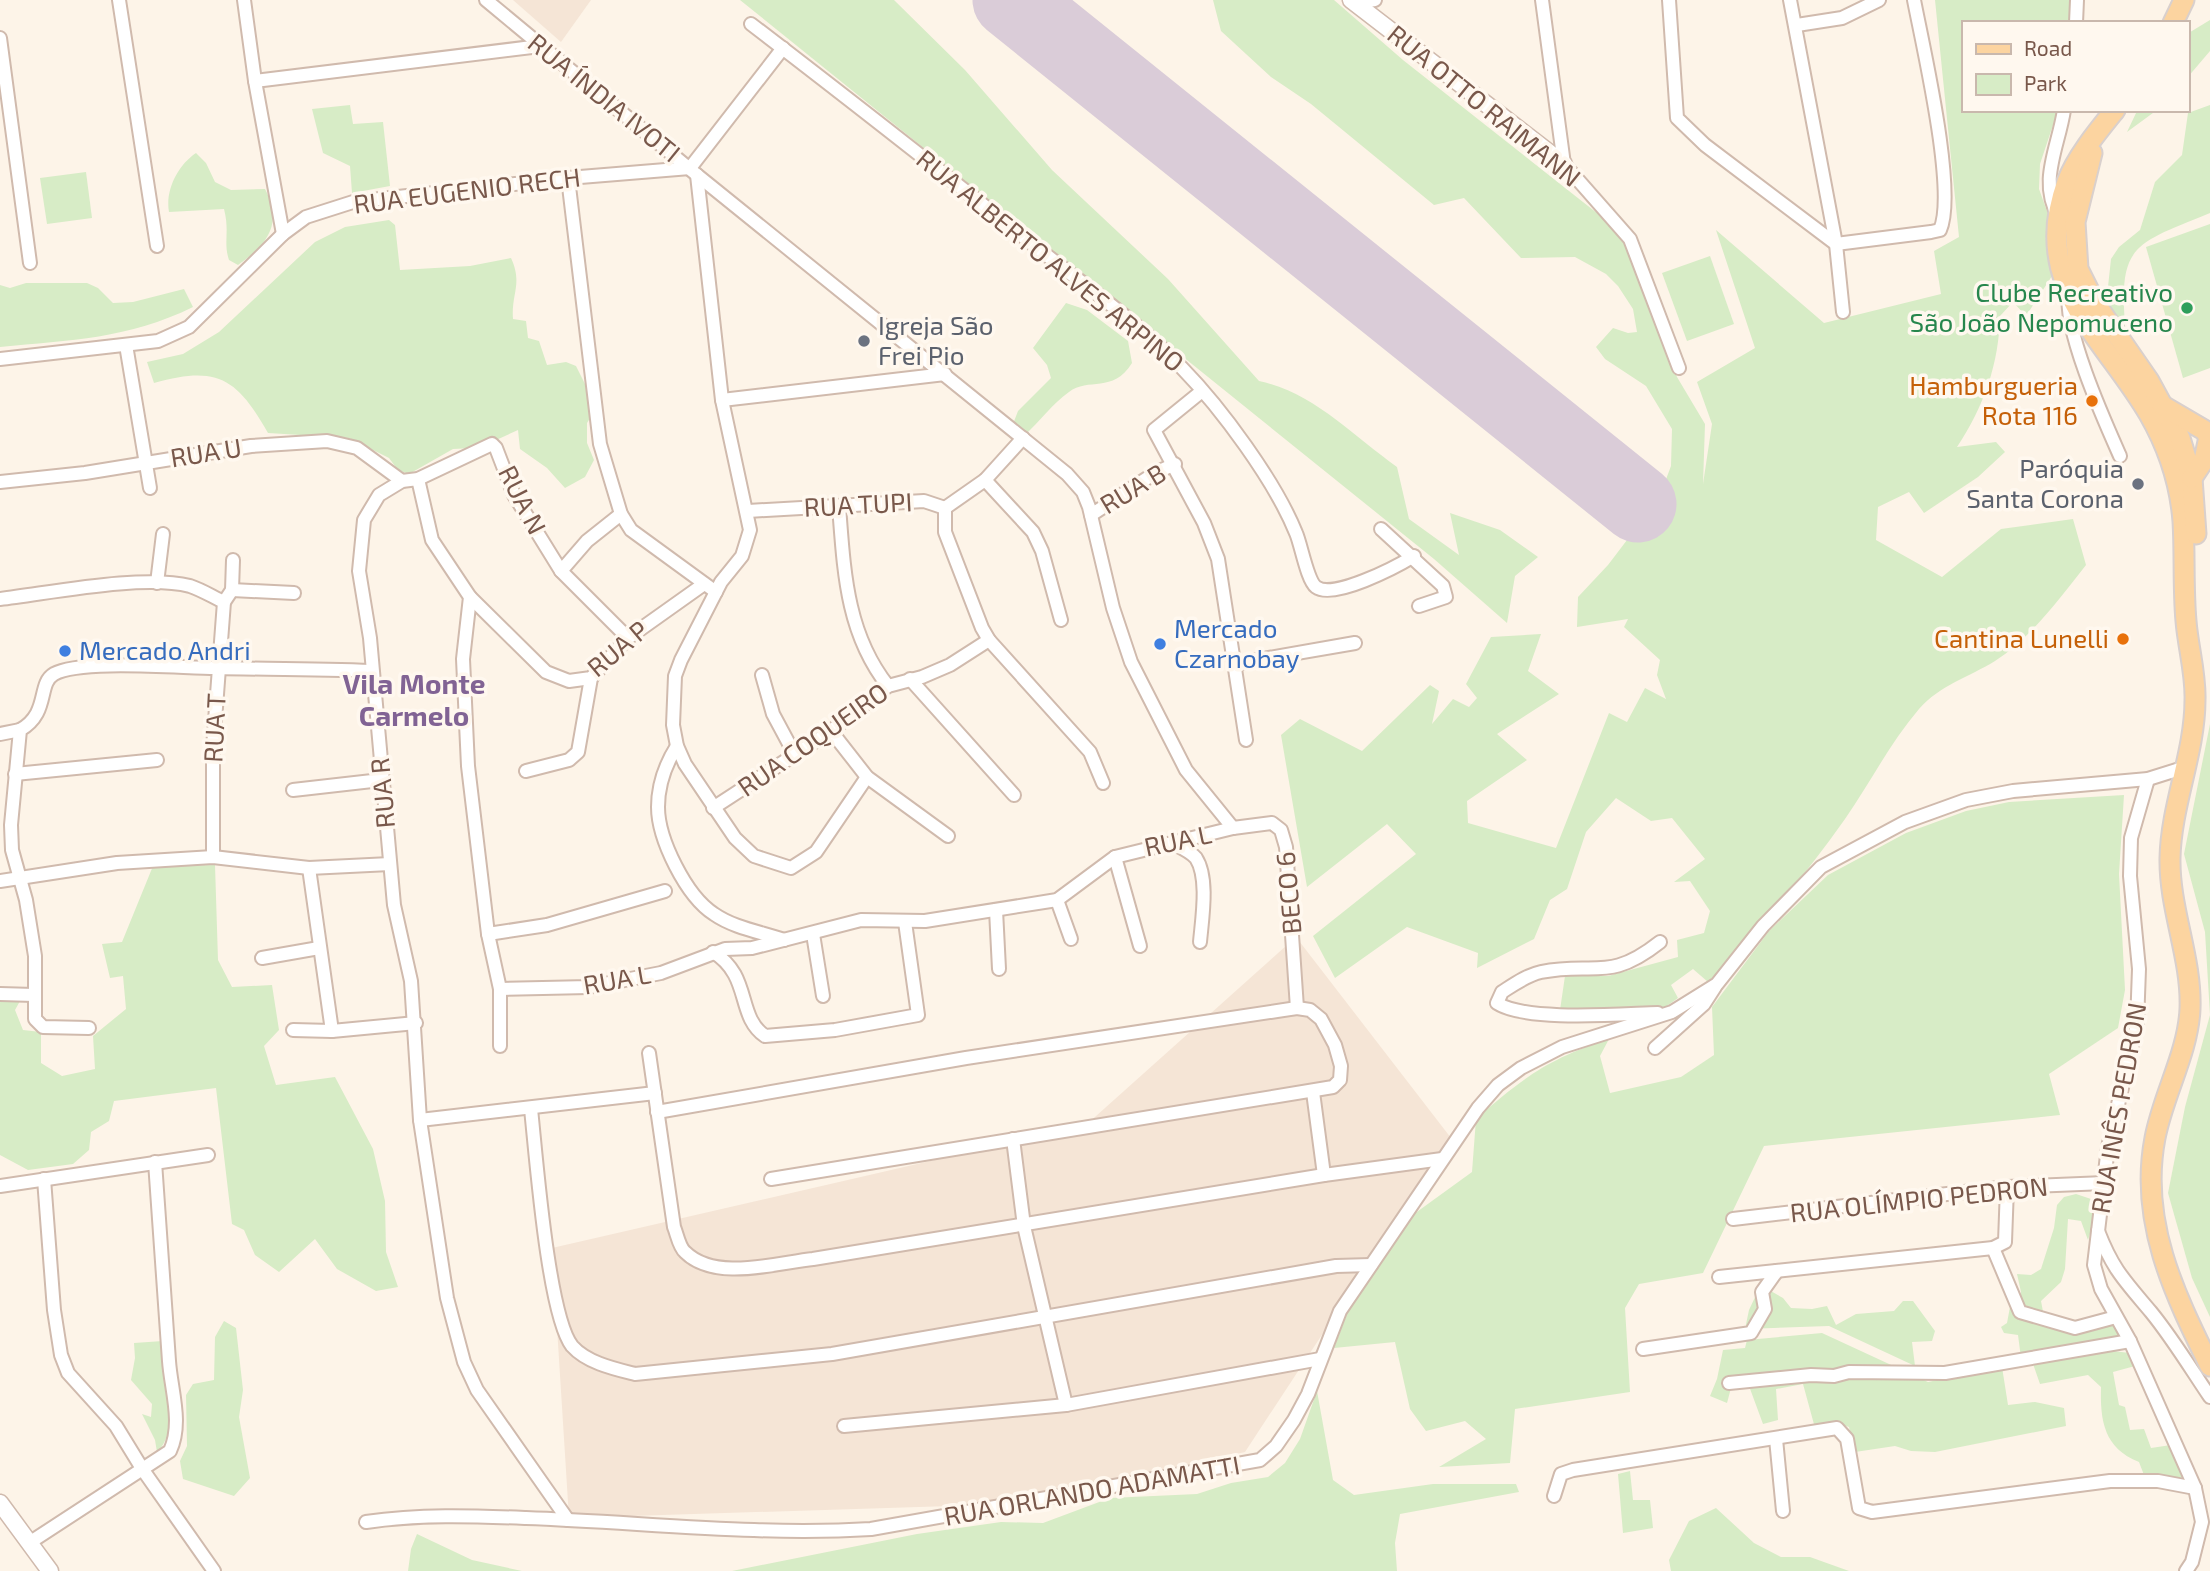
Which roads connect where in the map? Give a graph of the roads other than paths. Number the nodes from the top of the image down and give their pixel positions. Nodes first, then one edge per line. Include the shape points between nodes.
1 (119, 0) edge
2 (244, 0) edge
3 (486, 0) edge
4 (1375, 0) edge
5 (1542, 0) edge
6 (1669, 0) edge
7 (1790, 0) edge
8 (1879, 0) edge
9 (1914, 0) edge
10 (2077, 0) edge
11 (2184, 0) edge
12 (1353, 1) edge
13 (2076, 21) edge
14 (2174, 21) edge
15 (751, 24) dead end
16 (1797, 25) junction
17 (0, 38) edge
18 (540, 46) junction
19 (783, 48) junction
20 (255, 81) junction
21 (2064, 112) edge
22 (2113, 112) edge
23 (2097, 132) junction
24 (1564, 164) junction
25 (694, 172) junction
26 (568, 178) junction
27 (2060, 218) junction
28 (2076, 231) junction
29 (283, 234) junction
30 (1836, 244) junction
31 (157, 246) dead end
32 (30, 263) dead end
33 (2078, 290) junction
34 (1843, 312) dead end
35 (126, 345) junction
36 (2104, 354) junction
37 (0, 359) edge
38 (2084, 363) junction
39 (1679, 368) dead end
40 (945, 374) junction
41 (1202, 391) junction
42 (722, 400) junction
43 (2162, 406) junction
44 (2204, 425) edge
45 (1023, 438) junction
46 (2209, 449) edge
47 (2120, 456) dead end
48 (2180, 457) junction
49 (147, 461) junction
50 (1175, 464) junction
51 (418, 479) junction
52 (985, 480) junction
53 (402, 481) junction
54 (0, 482) edge
55 (150, 488) dead end
56 (839, 506) junction
57 (945, 508) junction
58 (748, 510) junction
59 (621, 514) junction
60 (1091, 514) junction
61 (1381, 530) dead end
62 (163, 534) dead end
63 (1414, 556) junction
64 (233, 560) dead end
65 (561, 571) junction
66 (158, 583) junction
67 (704, 584) junction
68 (232, 590) junction
69 (716, 592) junction
70 (293, 593) dead end
71 (470, 597) junction
72 (0, 599) edge
73 (224, 602) junction
74 (1419, 606) dead end
75 (1061, 620) dead end
76 (628, 638) junction
77 (989, 640) junction
78 (1355, 643) dead end
79 (1234, 664) junction
80 (219, 668) junction
81 (372, 671) junction
82 (762, 676) dead end
83 (591, 678) junction
84 (910, 679) junction
85 (888, 685) junction
86 (20, 730) junction
87 (831, 731) junction
88 (0, 734) edge
89 (1246, 740) dead end
90 (677, 746) junction
91 (795, 755) junction
92 (157, 761) dead end
93 (2186, 766) junction
94 (526, 771) dead end
95 (15, 774) junction
96 (867, 778) junction
97 (2148, 779) junction
98 (381, 780) junction
99 (1103, 783) dead end
100 (293, 790) dead end
101 (1014, 795) dead end
102 (713, 808) junction
103 (1233, 828) junction
104 (948, 836) dead end
105 (1172, 843) junction
106 (213, 857) junction
107 (1115, 857) junction
108 (390, 864) junction
109 (309, 869) junction
110 (19, 879) junction
111 (0, 881) edge
112 (665, 891) dead end
113 (1057, 900) junction
114 (996, 910) junction
115 (905, 922) junction
116 (488, 934) junction
117 (813, 934) junction
118 (1072, 939) dead end
119 (784, 941) junction
120 (1200, 942) dead end
121 (1660, 942) dead end
122 (1140, 946) dead end
123 (319, 948) junction
124 (713, 952) junction
125 (262, 958) dead end
126 (999, 969) dead end
127 (1717, 984) junction
128 (500, 989) junction
129 (0, 994) edge
130 (34, 995) junction
131 (823, 996) dead end
132 (1297, 1008) junction
133 (1672, 1012) junction
134 (416, 1023) junction
135 (89, 1028) dead end
136 (293, 1030) dead end
137 (332, 1031) junction
138 (500, 1046) dead end
139 (1655, 1048) dead end
140 (649, 1053) dead end
141 (1312, 1092) junction
142 (654, 1094) junction
143 (531, 1109) junction
144 (657, 1112) junction
145 (420, 1120) junction
146 (1013, 1139) junction
147 (208, 1155) dead end
148 (1442, 1159) junction
149 (155, 1162) junction
150 (1324, 1175) junction
151 (44, 1179) junction
152 (771, 1179) dead end
153 (2105, 1183) junction
154 (0, 1186) edge
155 (2007, 1187) junction
156 (1732, 1219) dead end
157 (1024, 1226) junction
158 (2098, 1230) junction
159 (1993, 1248) junction
160 (1371, 1265) junction
161 (1777, 1271) junction
162 (1719, 1277) dead end
163 (1047, 1315) junction
164 (2116, 1317) junction
165 (2130, 1341) junction
166 (1643, 1349) dead end
167 (1321, 1359) junction
168 (2210, 1366) edge
169 (1729, 1383) dead end
170 (2210, 1397) edge
171 (1066, 1405) junction
172 (844, 1426) dead end
173 (1776, 1439) junction
174 (143, 1469) junction
175 (2195, 1488) junction
176 (1553, 1496) dead end
177 (0, 1503) edge
178 (1783, 1511) dead end
179 (568, 1520) junction
180 (366, 1522) dead end
181 (29, 1543) junction
182 (50, 1571) edge
183 (214, 1571) edge
184 (2186, 1571) edge

1 - 31 street
2 - 20 street
3 - 18 street, RUA ÍNDIA IVOTI
4 - 12 street
5 - 24 street
6 - 30 street via 1677,118 1705,145
7 - 16 street
8 - 16 street via 1842,18
9 - 30 street via 1940,142 1944,221 1940,230 1931,232
10 - 13 street
11 - 14 main road
12 - 24 street, RUA OTTO RAIMANN
15 - 19 street, RUA ALBERTO ALVES ARPINO
16 - 30 street
17 - 32 street
18 - 20 street
18 - 25 street, RUA ÍNDIA IVOTI
19 - 25 street
19 - 41 street, RUA ALBERTO ALVES ARPINO via 1101,298 1181,366
20 - 29 street
21 - 27 street via 2048,175 2048,193
22 - 23 main road
23 - 27 main road via 2068,180
23 - 28 main road
24 - 39 street, RUA OTTO RAIMANN via 1630,239
25 - 26 street, RUA EUGENIO RECH
25 - 40 street, RUA ÍNDIA IVOTI
25 - 42 street
26 - 29 street, RUA EUGENIO RECH via 353,202 306,218
26 - 59 street via 600,444
27 - 28 street
27 - 33 main road via 2058,253 2063,280
28 - 33 main road
29 - 35 street, RUA EUGENIO RECH via 189,327 158,341
30 - 34 street
33 - 36 main road
33 - 38 street via 2067,309
33 - 43 main road
35 - 37 street, RUA EUGENIO RECH
35 - 49 street
36 - 38 street
36 - 48 main road
38 - 47 street
40 - 42 street
40 - 45 street, RUA ÍNDIA IVOTI
41 - 50 street, RUA B via 1154,430
41 - 63 street, RUA ALBERTO ALVES ARPINO via 1283,505 1312,582 1325,591 1387,572
42 - 58 street
43 - 44 main road
43 - 48 main road
44 - 46 main road
44 - 48 street
45 - 52 street, RUA TUPI
45 - 60 street, RUA ÍNDIA IVOTI via 1067,474 1083,492
46 - 48 main road
48 - 93 main road via 2189,650 2196,701
49 - 53 street, RUA U via 327,441 357,448
49 - 54 street, RUA U
49 - 55 street
50 - 60 street, RUA B
50 - 79 street via 1218,559
51 - 53 street, RUA N
51 - 65 street, RUA N via 492,444 514,495
51 - 71 street via 432,540
52 - 57 street, RUA TUPI
52 - 75 street via 1033,533
53 - 81 street, RUA R via 379,495 364,520 359,571
56 - 57 street, RUA TUPI via 925,501
56 - 58 street, RUA TUPI
56 - 85 street via 850,607 865,650
57 - 77 street via 945,532
58 - 69 street via 747,544
59 - 65 street via 587,541
59 - 67 street via 631,530
60 - 103 street, RUA ÍNDIA IVOTI via 1131,662 1186,770
61 - 63 street
62 - 66 street
63 - 74 street via 1446,592 1441,601
64 - 68 street
65 - 76 street, RUA N
66 - 72 street
66 - 73 street via 193,587
67 - 69 street
67 - 76 street, RUA P
68 - 70 street
68 - 73 street, RUA T
69 - 90 street via 675,676
71 - 83 street, RUA P via 546,672 569,681
71 - 116 street via 463,659 468,766
73 - 80 street, RUA T
76 - 83 street, RUA P
77 - 84 street, RUA COQUEIRO via 950,665
77 - 99 street via 1090,752
78 - 79 street
79 - 89 street
80 - 81 street
80 - 86 street via 74,668 56,673 48,678 37,716
80 - 106 street, RUA T
81 - 98 street, RUA R
82 - 91 street via 773,714
83 - 94 street via 578,752 569,760
84 - 85 street, RUA COQUEIRO
84 - 101 street
85 - 87 street, RUA COQUEIRO
86 - 88 street
86 - 95 street
87 - 91 street, RUA COQUEIRO
87 - 96 street
90 - 102 street
90 - 119 street via 666,764 658,810 686,887 714,914
91 - 102 street, RUA COQUEIRO
92 - 95 street
93 - 97 street, RUA ORLANDO ADAMATTI
93 - 168 main road via 2170,859 2190,1011 2155,1138 2150,1185 2158,1246
95 - 110 street via 11,838
96 - 102 street via 816,852 791,868 745,849
96 - 104 street
97 - 127 street, RUA ORLANDO ADAMATTI via 2013,791 1966,800 1905,822 1821,867 1763,926
97 - 153 street, RUA INÊS PEDRON via 2131,838 2139,969 2137,1024 2108,1147
98 - 100 street
98 - 108 street, RUA R
103 - 105 street, RUA L
103 - 132 street, BECO 6 via 1272,823 1281,830 1291,900
105 - 107 street, RUA L
105 - 120 street via 1186,850 1199,866
106 - 109 street
106 - 110 street via 117,863
107 - 113 street, RUA L
107 - 122 street
108 - 109 street
108 - 134 street, RUA R
109 - 123 street
110 - 111 street
110 - 130 street via 35,956
112 - 116 street via 547,925
113 - 114 street, RUA L
113 - 118 street
114 - 115 street, RUA L
114 - 126 street
115 - 117 street, RUA L via 861,920
115 - 124 street via 918,1015 765,1035 753,1023 729,962
116 - 128 street
117 - 119 street, RUA L
117 - 131 street
119 - 124 street, RUA L
121 - 133 street via 1628,964 1601,970 1539,972 1502,992 1497,1003 1557,1014
123 - 125 street
123 - 137 street
124 - 128 street, RUA L via 636,980 589,987
127 - 133 street, RUA ORLANDO ADAMATTI
127 - 139 street via 1704,1004
128 - 138 street
129 - 130 street
130 - 135 street via 39,1026
132 - 141 street via 1310,1010 1321,1019 1341,1066 1340,1080 1333,1087
132 - 144 street via 966,1058
133 - 148 street, RUA ORLANDO ADAMATTI via 1562,1047 1521,1068 1478,1108
134 - 137 street
134 - 145 street, RUA R
136 - 137 street
140 - 142 street
141 - 146 street
141 - 150 street
142 - 143 street
142 - 144 street
143 - 145 street
143 - 163 street via 556,1303 572,1346 606,1367 635,1374 832,1354
144 - 157 street via 674,1227 683,1251 704,1264 735,1268 813,1259
145 - 179 street, RUA R via 447,1298 464,1362 507,1435
146 - 152 street
146 - 157 street
147 - 149 street
148 - 150 street
148 - 160 street, RUA ORLANDO ADAMATTI
149 - 151 street
149 - 174 street via 176,1433 170,1451
150 - 157 street
151 - 154 street
151 - 174 street via 61,1355 68,1373 116,1426
153 - 155 street, RUA OLÍMPIO PEDRON
153 - 158 street, RUA INÊS PEDRON
155 - 156 street, RUA OLÍMPIO PEDRON
155 - 159 street via 2005,1242
157 - 163 street
158 - 164 street, RUA INÊS PEDRON via 2094,1265
158 - 170 street, RUA INÊS PEDRON via 2123,1283 2151,1312
159 - 161 street
159 - 164 street via 2020,1312 2075,1328
160 - 163 street via 1336,1266
160 - 167 street, RUA ORLANDO ADAMATTI via 1340,1311
161 - 162 street
161 - 166 street via 1762,1292 1765,1310 1751,1333
163 - 171 street
164 - 165 street, RUA INÊS PEDRON
165 - 169 street via 1929,1375 1849,1372
165 - 175 street, RUA INÊS PEDRON
167 - 171 street
167 - 179 street, RUA ORLANDO ADAMATTI via 1294,1420 1276,1446 1249,1464 872,1529 749,1531
171 - 172 street
173 - 175 street via 1838,1428 1844,1432 1859,1508 1871,1512 2110,1481 2158,1481
173 - 176 street via 1573,1470 1561,1474
173 - 178 street
174 - 181 street
174 - 183 street
175 - 184 street, RUA INÊS PEDRON via 2202,1522
177 - 181 street
179 - 180 street, RUA ORLANDO ADAMATTI via 440,1515
181 - 182 street

